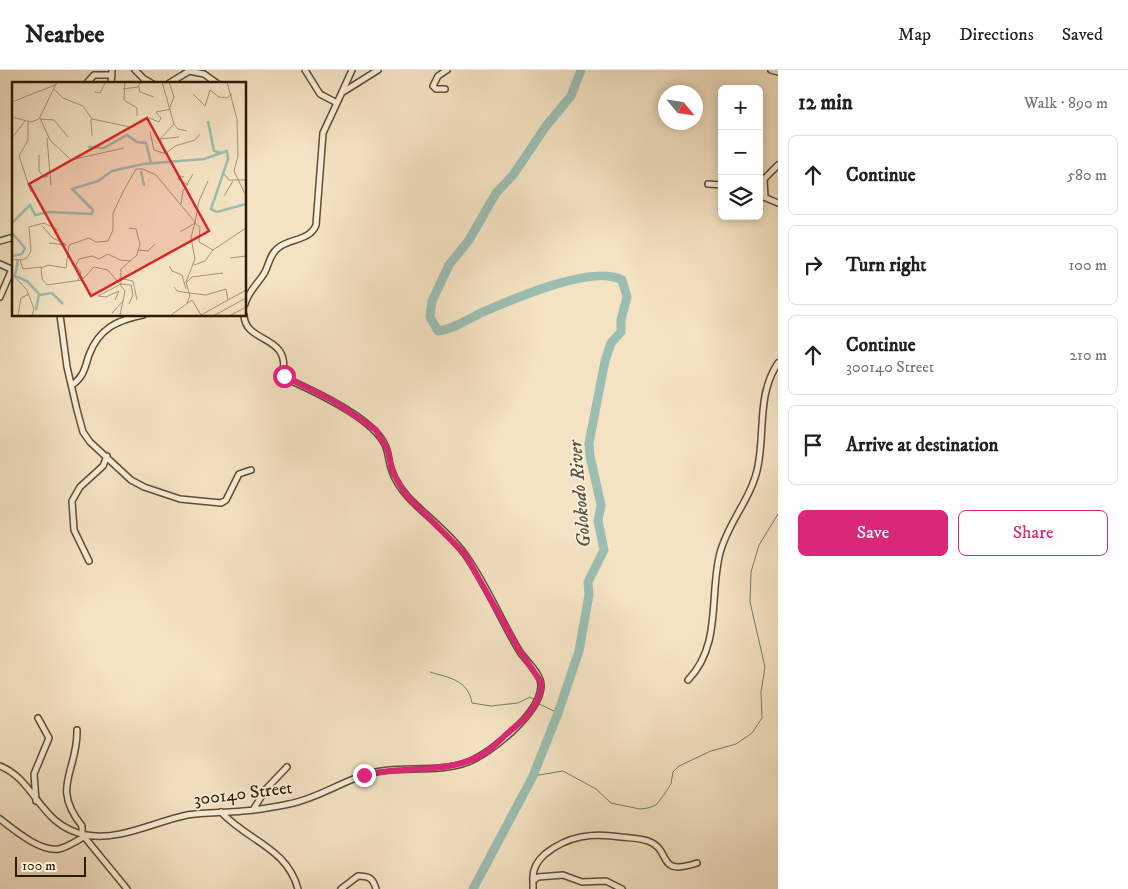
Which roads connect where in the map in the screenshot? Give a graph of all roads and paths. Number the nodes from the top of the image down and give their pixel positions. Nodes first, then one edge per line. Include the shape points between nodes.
1 (135, 70) edge
2 (305, 70) edge
3 (352, 70) edge
4 (378, 70) edge
5 (446, 70) edge
6 (771, 70) edge
7 (778, 72) edge
8 (112, 73) edge
9 (88, 82) edge
10 (148, 82) edge
11 (172, 82) edge
12 (215, 82) edge
13 (445, 88) dead end
14 (343, 92) junction
15 (337, 103) junction
16 (778, 165) edge
17 (708, 184) dead end
18 (718, 185) edge
19 (763, 188) edge
20 (763, 196) edge
21 (778, 203) edge
22 (12, 238) edge
23 (0, 242) edge
24 (0, 264) edge
25 (12, 270) edge
26 (12, 272) edge
27 (0, 297) edge
28 (246, 301) edge
29 (60, 316) edge
30 (139, 316) edge
31 (244, 316) edge
32 (778, 363) edge
33 (72, 385) junction
34 (106, 456) junction
35 (251, 470) dead end
36 (89, 561) dead end
37 (688, 680) dead end
38 (38, 718) dead end
39 (77, 730) dead end
40 (0, 766) edge
41 (287, 767) dead end
42 (36, 802) junction
43 (252, 810) junction
44 (221, 812) junction
45 (0, 819) edge
46 (83, 835) junction
47 (696, 863) dead end
48 (533, 881) junction
49 (127, 889) edge
50 (298, 889) edge
51 (341, 889) edge
52 (376, 889) edge
53 (533, 889) edge
54 (622, 889) edge

1 - 10 street
2 - 15 street via 320,94
3 - 14 street
4 - 14 street
5 - 13 street via 433,86
6 - 7 street
8 - 9 street via 94,75
11 - 12 street via 189,72 204,74
14 - 15 street
15 - 28 street via 324,133 314,229 274,252
16 - 19 street via 764,179
17 - 18 street
20 - 21 street
22 - 23 street
24 - 25 street
26 - 27 street
29 - 33 street
30 - 33 street via 118,321 105,330 93,347 82,376
31 - 43 street, 300140 Street via 250,330 272,343 280,352 287,379 332,400 376,430 405,494 465,554 519,650 541,682 539,696 524,720 489,751 466,762 439,768 381,771 354,779 313,798
32 - 37 street via 766,389 760,424 761,454 754,485 720,552 713,624 701,662
33 - 34 street via 83,432
34 - 35 street via 131,480 144,487 180,499 209,503 224,502 239,474
34 - 36 street via 103,466 80,487 72,501 74,530
38 - 42 street via 49,738 34,774
39 - 46 street via 66,784 69,804 82,826
40 - 42 street, 300140 Street via 19,777
41 - 43 street
42 - 46 street, 300140 Street via 55,821
43 - 44 street, 300140 Street
44 - 46 street, 300140 Street via 183,816 114,835
44 - 50 street via 281,858 294,876
45 - 46 street via 51,849 61,848
46 - 49 street
47 - 48 street via 674,867 649,841 590,835 572,838 549,851 535,867
48 - 53 street
48 - 54 street via 538,877 563,875 582,882 606,880
51 - 52 street via 358,876 370,877

